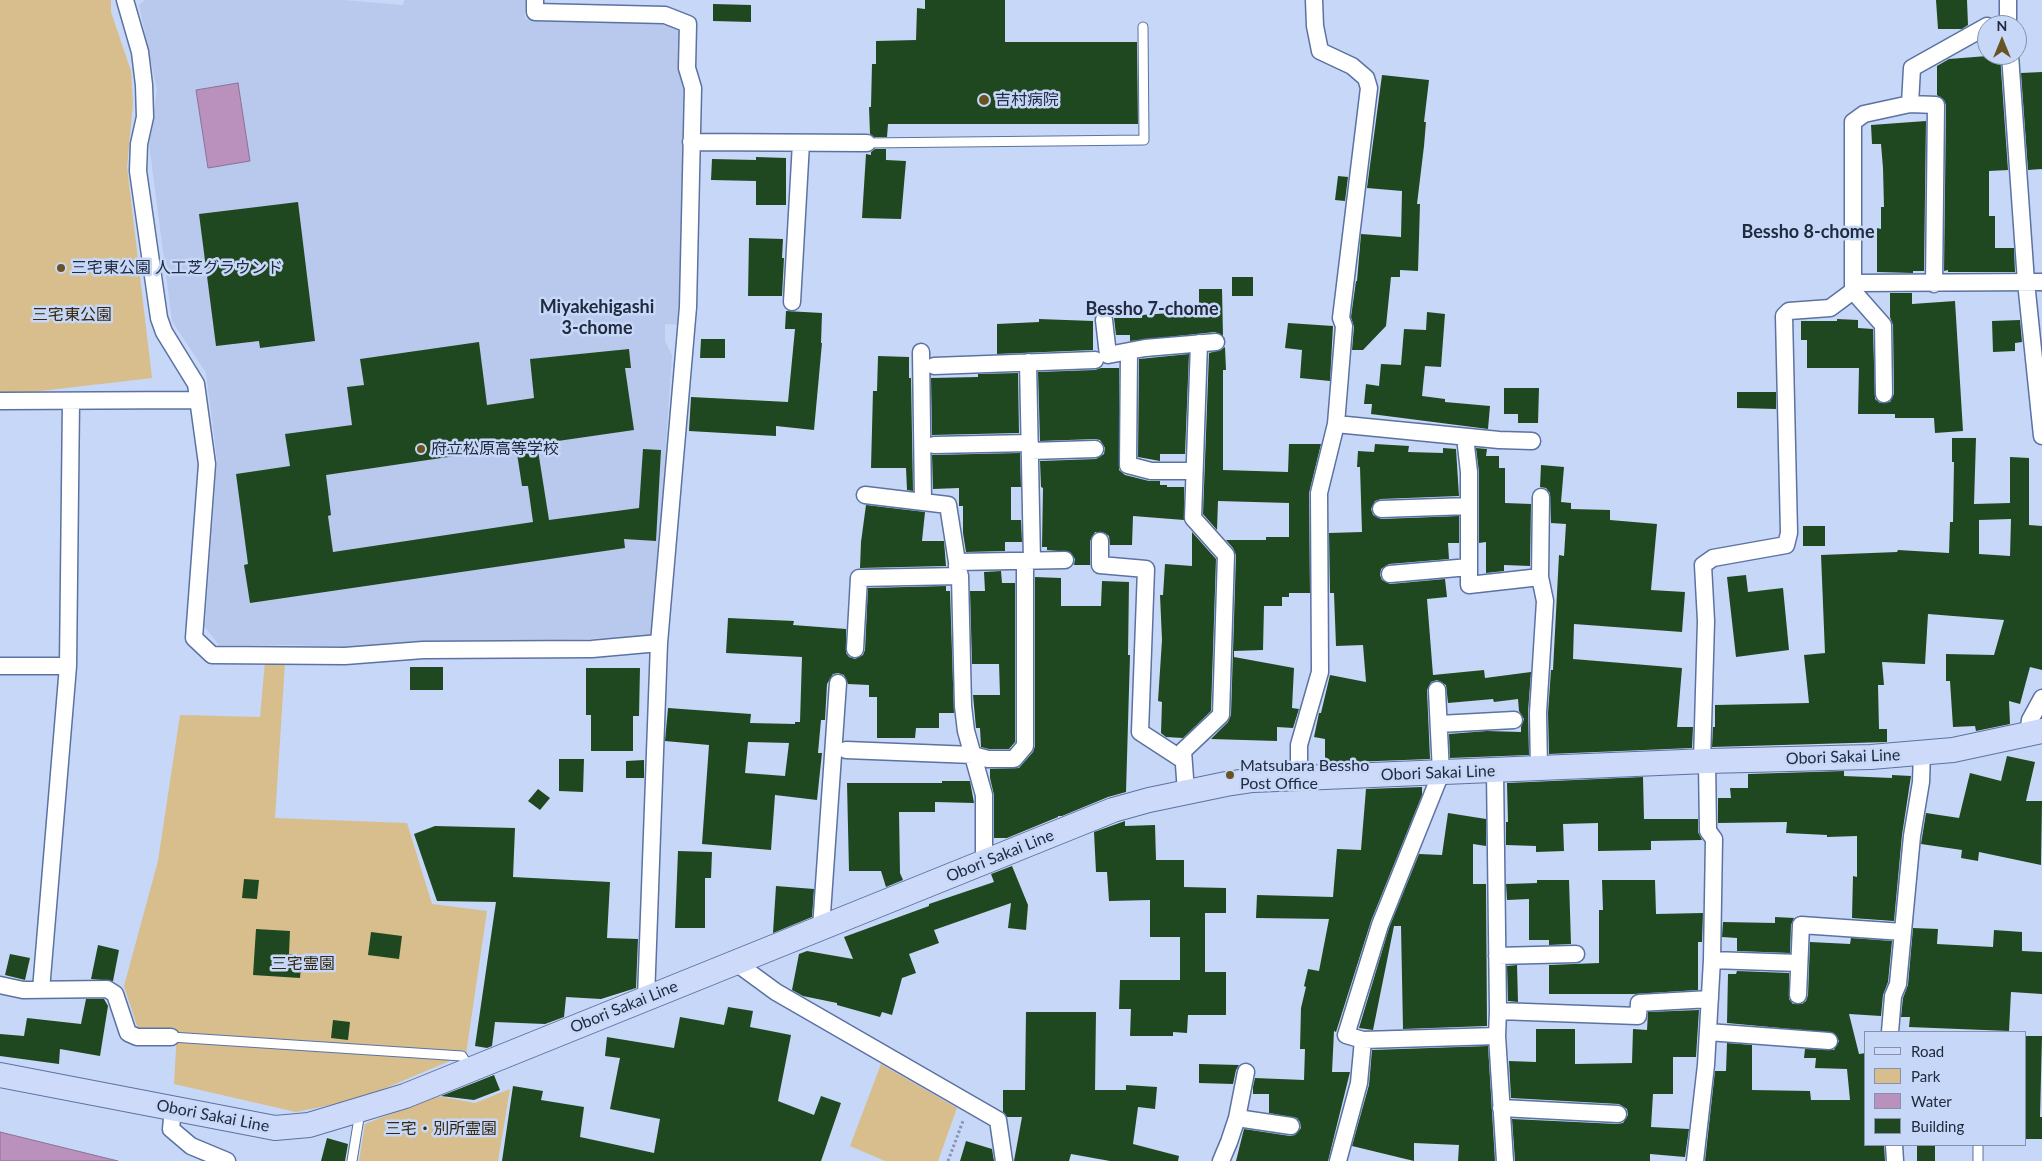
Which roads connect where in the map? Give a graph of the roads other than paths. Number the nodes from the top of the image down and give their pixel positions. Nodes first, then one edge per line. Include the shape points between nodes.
1 (125, 0) edge
2 (535, 0) edge
3 (1314, 0) edge
4 (1143, 27) dead end
5 (1977, 32) edge
6 (2011, 65) edge
7 (1910, 104) junction
8 (691, 142) junction
9 (801, 143) junction
10 (867, 143) joint
11 (2034, 282) edge
12 (1934, 284) junction
13 (1853, 287) junction
14 (792, 302) dead end
15 (1104, 320) dead end
16 (1216, 342) dead end
17 (1199, 343) junction
18 (921, 352) dead end
19 (1129, 352) junction
20 (1095, 360) dead end
21 (1028, 362) junction
22 (934, 366) dead end
23 (1884, 394) dead end
24 (198, 400) junction
25 (0, 401) edge
26 (71, 401) junction
27 (1336, 424) junction
28 (2042, 436) edge
29 (1465, 437) junction
30 (1532, 441) dead end
31 (934, 445) dead end
32 (1030, 447) junction
33 (1095, 449) dead end
34 (1193, 471) junction
35 (865, 495) dead end
36 (1541, 497) dead end
37 (923, 502) junction
38 (1469, 506) junction
39 (1381, 509) dead end
40 (1100, 541) dead end
41 (1064, 560) dead end
42 (1029, 561) junction
43 (1469, 567) junction
44 (958, 569) junction
45 (1390, 574) dead end
46 (1540, 577) junction
47 (658, 643) junction
48 (855, 650) dead end
49 (0, 666) edge
50 (68, 666) junction
51 (838, 683) dead end
52 (1436, 690) dead end
53 (2042, 698) edge
54 (1514, 720) dead end
55 (1439, 724) junction
56 (2035, 732) edge
57 (846, 750) dead end
58 (1922, 754) junction
59 (973, 755) junction
60 (1183, 760) junction
61 (1705, 761) junction
62 (1539, 769) junction
63 (1495, 771) junction
64 (1442, 773) junction
65 (1299, 778) junction
66 (1186, 792) junction
67 (984, 862) junction
68 (821, 928) junction
69 (1903, 932) junction
70 (1576, 954) dead end
71 (1497, 956) junction
72 (1712, 960) junction
73 (735, 962) junction
74 (1799, 964) junction
75 (0, 985) edge
76 (41, 990) junction
77 (1798, 995) dead end
78 (646, 998) junction
79 (1710, 999) junction
80 (1498, 1011) junction
81 (1890, 1031) edge
82 (1708, 1032) junction
83 (1497, 1036) junction
84 (171, 1037) joint
85 (1362, 1040) junction
86 (1828, 1041) dead end
87 (470, 1070) junction
88 (1246, 1072) dead end
89 (0, 1075) edge
90 (173, 1108) junction
91 (1502, 1108) junction
92 (361, 1110) junction
93 (1618, 1114) dead end
94 (1236, 1118) junction
95 (1291, 1126) dead end
96 (1894, 1146) edge
97 (1978, 1146) edge
98 (227, 1161) edge
99 (352, 1161) edge
100 (1004, 1161) edge
101 (1221, 1161) edge
102 (1338, 1161) edge
103 (1505, 1161) edge
104 (1695, 1161) edge
105 (1895, 1161) edge
106 (1978, 1161) edge

1 - 24 street via 140,52 144,85 145,118 139,144 138,172 159,318 196,384
2 - 8 street via 535,12 665,16 688,24
3 - 27 street via 1320,51 1352,66 1366,78 1369,88 1341,318 1344,326
4 - 10 lane via 1144,140
5 - 7 street via 1912,68
6 - 11 street
7 - 12 street via 1936,105
7 - 13 street via 1864,114 1853,122
8 - 9 street
8 - 47 street via 688,307
9 - 10 street
9 - 14 street
11 - 12 street
11 - 28 street
12 - 13 street
13 - 23 street via 1883,324
13 - 61 street via 1830,308 1789,311 1784,316 1789,532 1786,546 1713,558 1702,565 1706,621
15 - 19 street via 1108,355
16 - 17 street
17 - 19 street
17 - 34 street
18 - 37 street
19 - 34 street via 1128,465 1151,471
20 - 21 street
21 - 22 street
21 - 32 street
24 - 26 street
24 - 47 street via 207,464 194,638 212,655 345,656 423,650 592,649
25 - 26 street
26 - 50 street
27 - 29 street
27 - 65 street via 1319,494 1320,672 1299,745
29 - 30 street
29 - 38 street
31 - 32 street
32 - 33 street
32 - 42 street
34 - 60 street via 1193,518 1226,555 1221,715 1183,751
35 - 37 street
36 - 46 street
37 - 44 street via 948,505
38 - 39 street
38 - 43 street
40 - 60 street via 1100,565 1146,569 1140,732
41 - 42 street
42 - 44 street
42 - 59 street via 1025,746 1014,760 988,760
43 - 45 street
43 - 46 street via 1469,584
44 - 48 street via 859,578
44 - 59 street via 963,706
46 - 62 street via 1545,601 1538,713
47 - 78 street
49 - 50 street
50 - 76 street
51 - 68 street
52 - 55 street
53 - 56 street via 2030,720
54 - 55 street
55 - 64 street
56 - 58 main road, Obori Sakai Line
57 - 59 street
58 - 61 main road, Obori Sakai Line
58 - 69 street
59 - 67 street via 984,795
60 - 66 street
61 - 62 main road, Obori Sakai Line
61 - 72 street via 1708,831 1714,839
62 - 63 main road, Obori Sakai Line
63 - 64 main road, Obori Sakai Line
63 - 71 street
64 - 65 main road, Obori Sakai Line
64 - 85 street via 1380,925 1346,1035
65 - 66 main road, Obori Sakai Line via 1226,784
66 - 67 main road, Obori Sakai Line via 1113,810
67 - 68 main road, Obori Sakai Line
68 - 73 main road, Obori Sakai Line
69 - 74 street via 1801,925
69 - 81 street
70 - 71 street
71 - 80 street
72 - 74 street
72 - 79 street
73 - 78 main road, Obori Sakai Line
73 - 100 street via 776,992 998,1120
74 - 77 street
75 - 76 street
76 - 84 street via 106,989 115,994 128,1033 137,1037
78 - 87 main road, Obori Sakai Line
79 - 80 street via 1639,1003 1638,1016
79 - 82 street
80 - 83 street
82 - 86 street
82 - 104 street
83 - 85 street
83 - 91 street
84 - 87 lane via 462,1056
85 - 102 street via 1359,1083
87 - 92 main road, Obori Sakai Line
88 - 94 street
89 - 90 main road, Obori Sakai Line
90 - 92 main road, Obori Sakai Line via 275,1128 309,1125
90 - 98 street via 171,1130 191,1146
91 - 93 street
91 - 103 street
92 - 99 lane
94 - 95 street
94 - 101 street
96 - 105 street
97 - 106 lane

